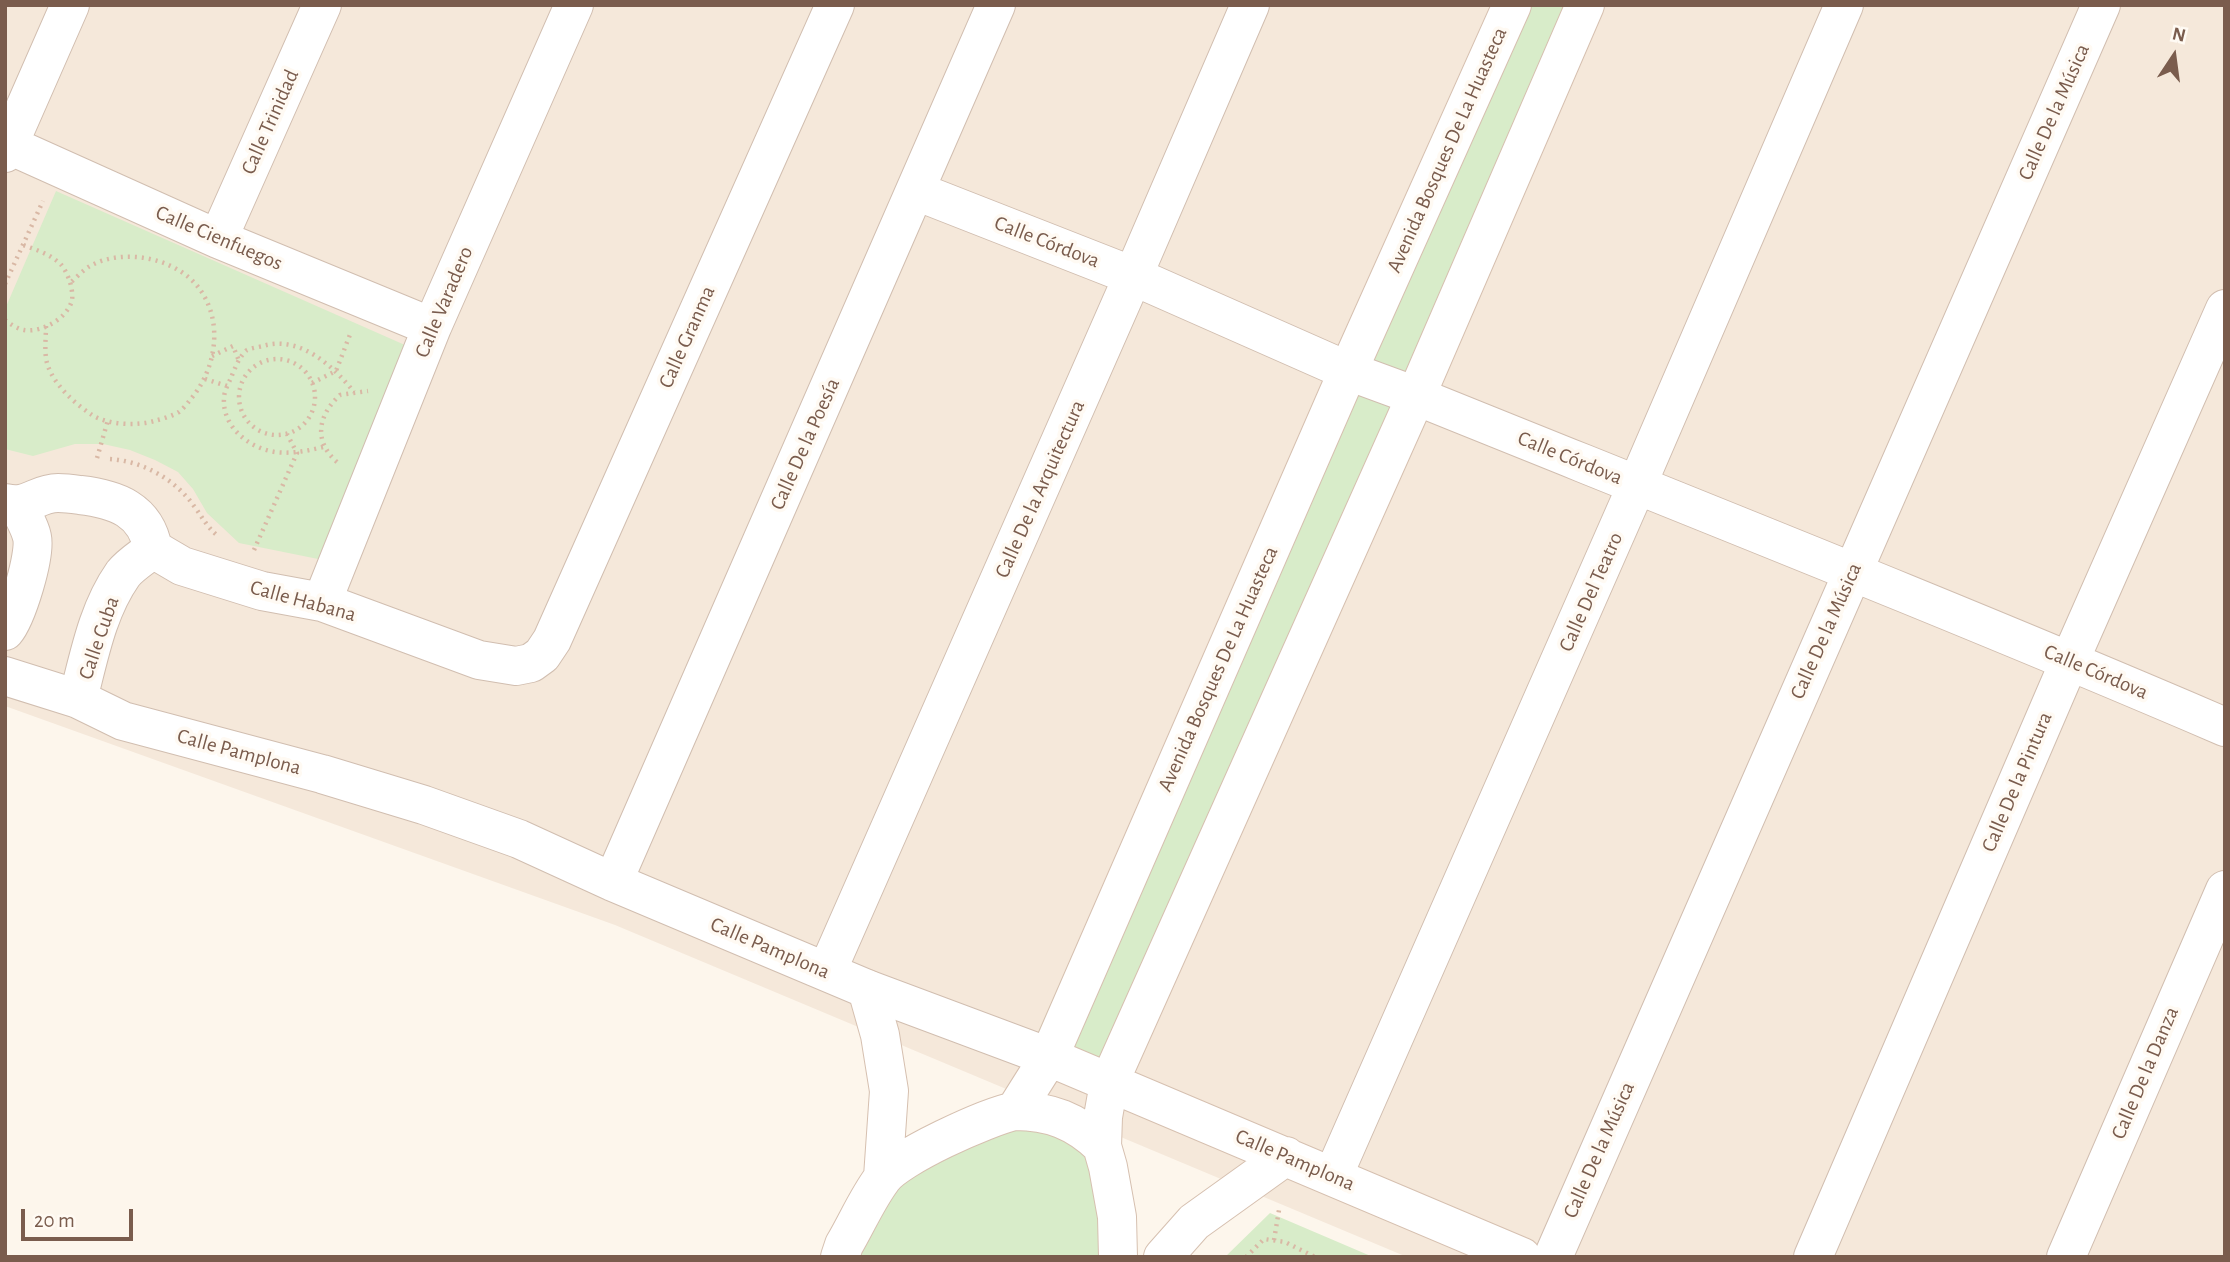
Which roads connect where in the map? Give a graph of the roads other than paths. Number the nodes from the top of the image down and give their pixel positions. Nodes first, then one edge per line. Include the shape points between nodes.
1 (70, 5) edge
2 (322, 5) edge
3 (574, 5) edge
4 (835, 5) edge
5 (996, 5) edge
6 (1250, 5) edge
7 (1512, 5) edge
8 (1585, 5) edge
9 (1844, 5) edge
10 (2101, 5) edge
11 (7, 149) edge
12 (916, 191) junction
13 (218, 239) junction
14 (1133, 276) junction
15 (2225, 309) edge
16 (432, 327) junction
17 (1348, 371) junction
18 (1416, 396) junction
19 (1637, 485) junction
20 (12, 505) edge
21 (153, 550) junction
22 (1852, 571) junction
23 (322, 603) junction
24 (5, 631) edge
25 (2070, 660) junction
26 (531, 663) joint
27 (5, 676) edge
28 (78, 699) junction
29 (2225, 727) edge
30 (612, 882) junction
31 (2225, 890) edge
32 (827, 971) junction
33 (867, 989) junction
34 (1049, 1058) junction
35 (1109, 1083) junction
36 (1015, 1111) junction
37 (1102, 1146) junction
38 (1286, 1156) junction
39 (1334, 1176) junction
40 (883, 1177) junction
41 (840, 1257) edge
42 (1118, 1257) edge
43 (1163, 1257) edge
44 (1521, 1257) edge
45 (1553, 1257) edge
46 (1813, 1257) edge
47 (2066, 1257) edge

1 - 11 street
2 - 13 street, Calle Trinidad
3 - 16 street, Calle Varadero
4 - 26 street, Calle Granma via 552,640
5 - 12 street, Calle De la Poesía
6 - 14 street, Calle De la Arquitectura
7 - 17 street, Avenida Bosques De La Huasteca
8 - 18 street
9 - 19 street, Calle Del Teatro
10 - 22 street, Calle De la Música
11 - 13 street, Calle Cienfuegos
12 - 14 street, Calle Córdova
12 - 30 street, Calle De la Poesía
13 - 16 street, Calle Cienfuegos
14 - 17 street, Calle Córdova
14 - 32 street, Calle De la Arquitectura
15 - 25 street, Calle De la Pintura
16 - 23 street, Calle Varadero
17 - 18 street, Calle Córdova
17 - 34 street, Avenida Bosques De La Huasteca
18 - 19 street, Calle Córdova
18 - 35 street
19 - 22 street, Calle Córdova
19 - 39 street, Calle Del Teatro
20 - 21 street via 57,493 101,498 128,509 145,525
20 - 24 street via 33,538 28,573
21 - 23 street, Calle Habana via 182,566 262,591
21 - 28 street, Calle Cuba via 124,573 104,609
22 - 25 street, Calle Córdova
22 - 45 street, Calle De la Música
23 - 26 street, Calle Habana via 480,660 516,666
25 - 29 street, Calle Córdova
25 - 46 street, Calle De la Pintura
27 - 28 street, Calle Pamplona
28 - 30 street, Calle Pamplona via 123,721 424,805 519,839
30 - 32 street, Calle Pamplona
31 - 47 street, Calle De la Danza
32 - 33 street, Calle Pamplona
33 - 34 street, Calle Pamplona
33 - 40 street via 889,1091
34 - 35 street, Calle Pamplona
34 - 36 street, Avenida Bosques De La Huasteca
35 - 37 street
35 - 38 street, Calle Pamplona
36 - 37 street via 1060,1118
36 - 40 street via 917,1153
37 - 42 street via 1117,1217
38 - 39 street, Calle Pamplona
38 - 43 street via 1194,1222
39 - 44 street, Calle Pamplona
40 - 41 street

